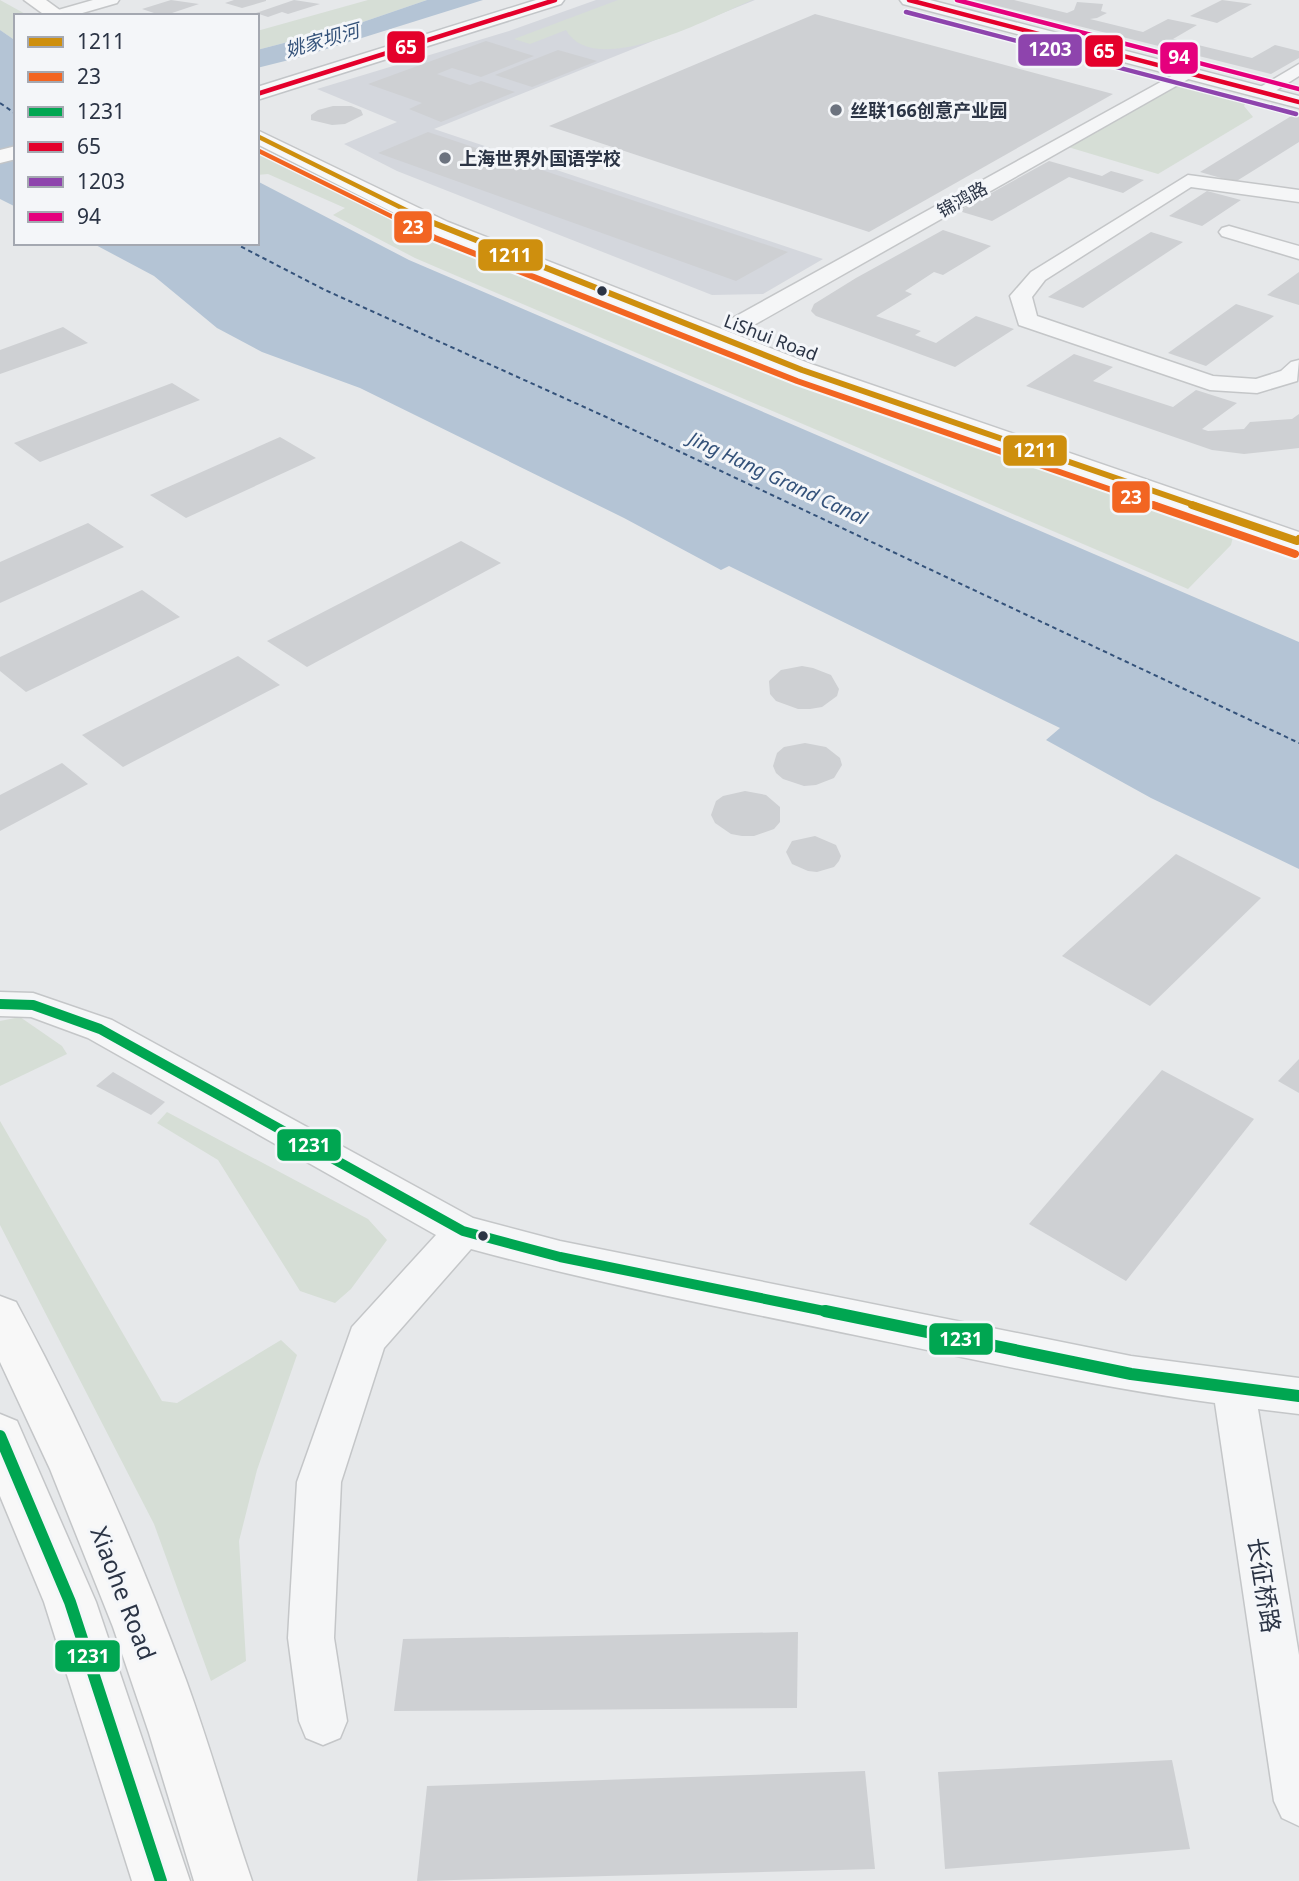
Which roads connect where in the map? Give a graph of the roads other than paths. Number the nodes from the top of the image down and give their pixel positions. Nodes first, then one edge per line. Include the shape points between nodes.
1 (33, 0) edge
2 (111, 0) edge
3 (517, 0) edge
4 (555, 0) edge
5 (909, 0) edge
6 (67, 11) edge
7 (1299, 69) edge
8 (1186, 73) junction
9 (259, 79) edge
10 (1261, 92) junction
11 (259, 93) edge
12 (1299, 102) edge
13 (259, 121) edge
14 (259, 137) edge
15 (1299, 196) edge
16 (1229, 232) dead end
17 (1299, 253) edge
18 (737, 325) junction
19 (1299, 367) edge
20 (1298, 535) edge
21 (0, 1004) edge
22 (463, 1231) junction
23 (0, 1317) edge
24 (1233, 1386) junction
25 (1299, 1396) edge
26 (0, 1436) edge
27 (323, 1721) dead end
28 (1298, 1793) edge
29 (161, 1881) edge
30 (223, 1881) edge

1 - 6 main road
2 - 6 street
3 - 9 main road
4 - 11 main road
5 - 8 street
7 - 10 street
8 - 10 street
8 - 18 street, 锦鸿路
10 - 12 street
13 - 18 main road, LiShui Road via 461,216
14 - 20 main road, LiShui Road via 440,227 802,370
15 - 19 street via 1188,181 1038,276 1021,296 1027,320 1210,383 1256,386 1289,376
16 - 17 street
18 - 20 main road, LiShui Road
21 - 22 street via 33,1005 100,1029
22 - 24 street via 560,1257 1131,1374
22 - 27 street via 366,1339 319,1482 311,1638
23 - 30 main road, Xiaohe Road via 29,1370 106,1541 177,1734
24 - 25 street
24 - 28 street, 长征桥路
26 - 29 main road via 70,1602

